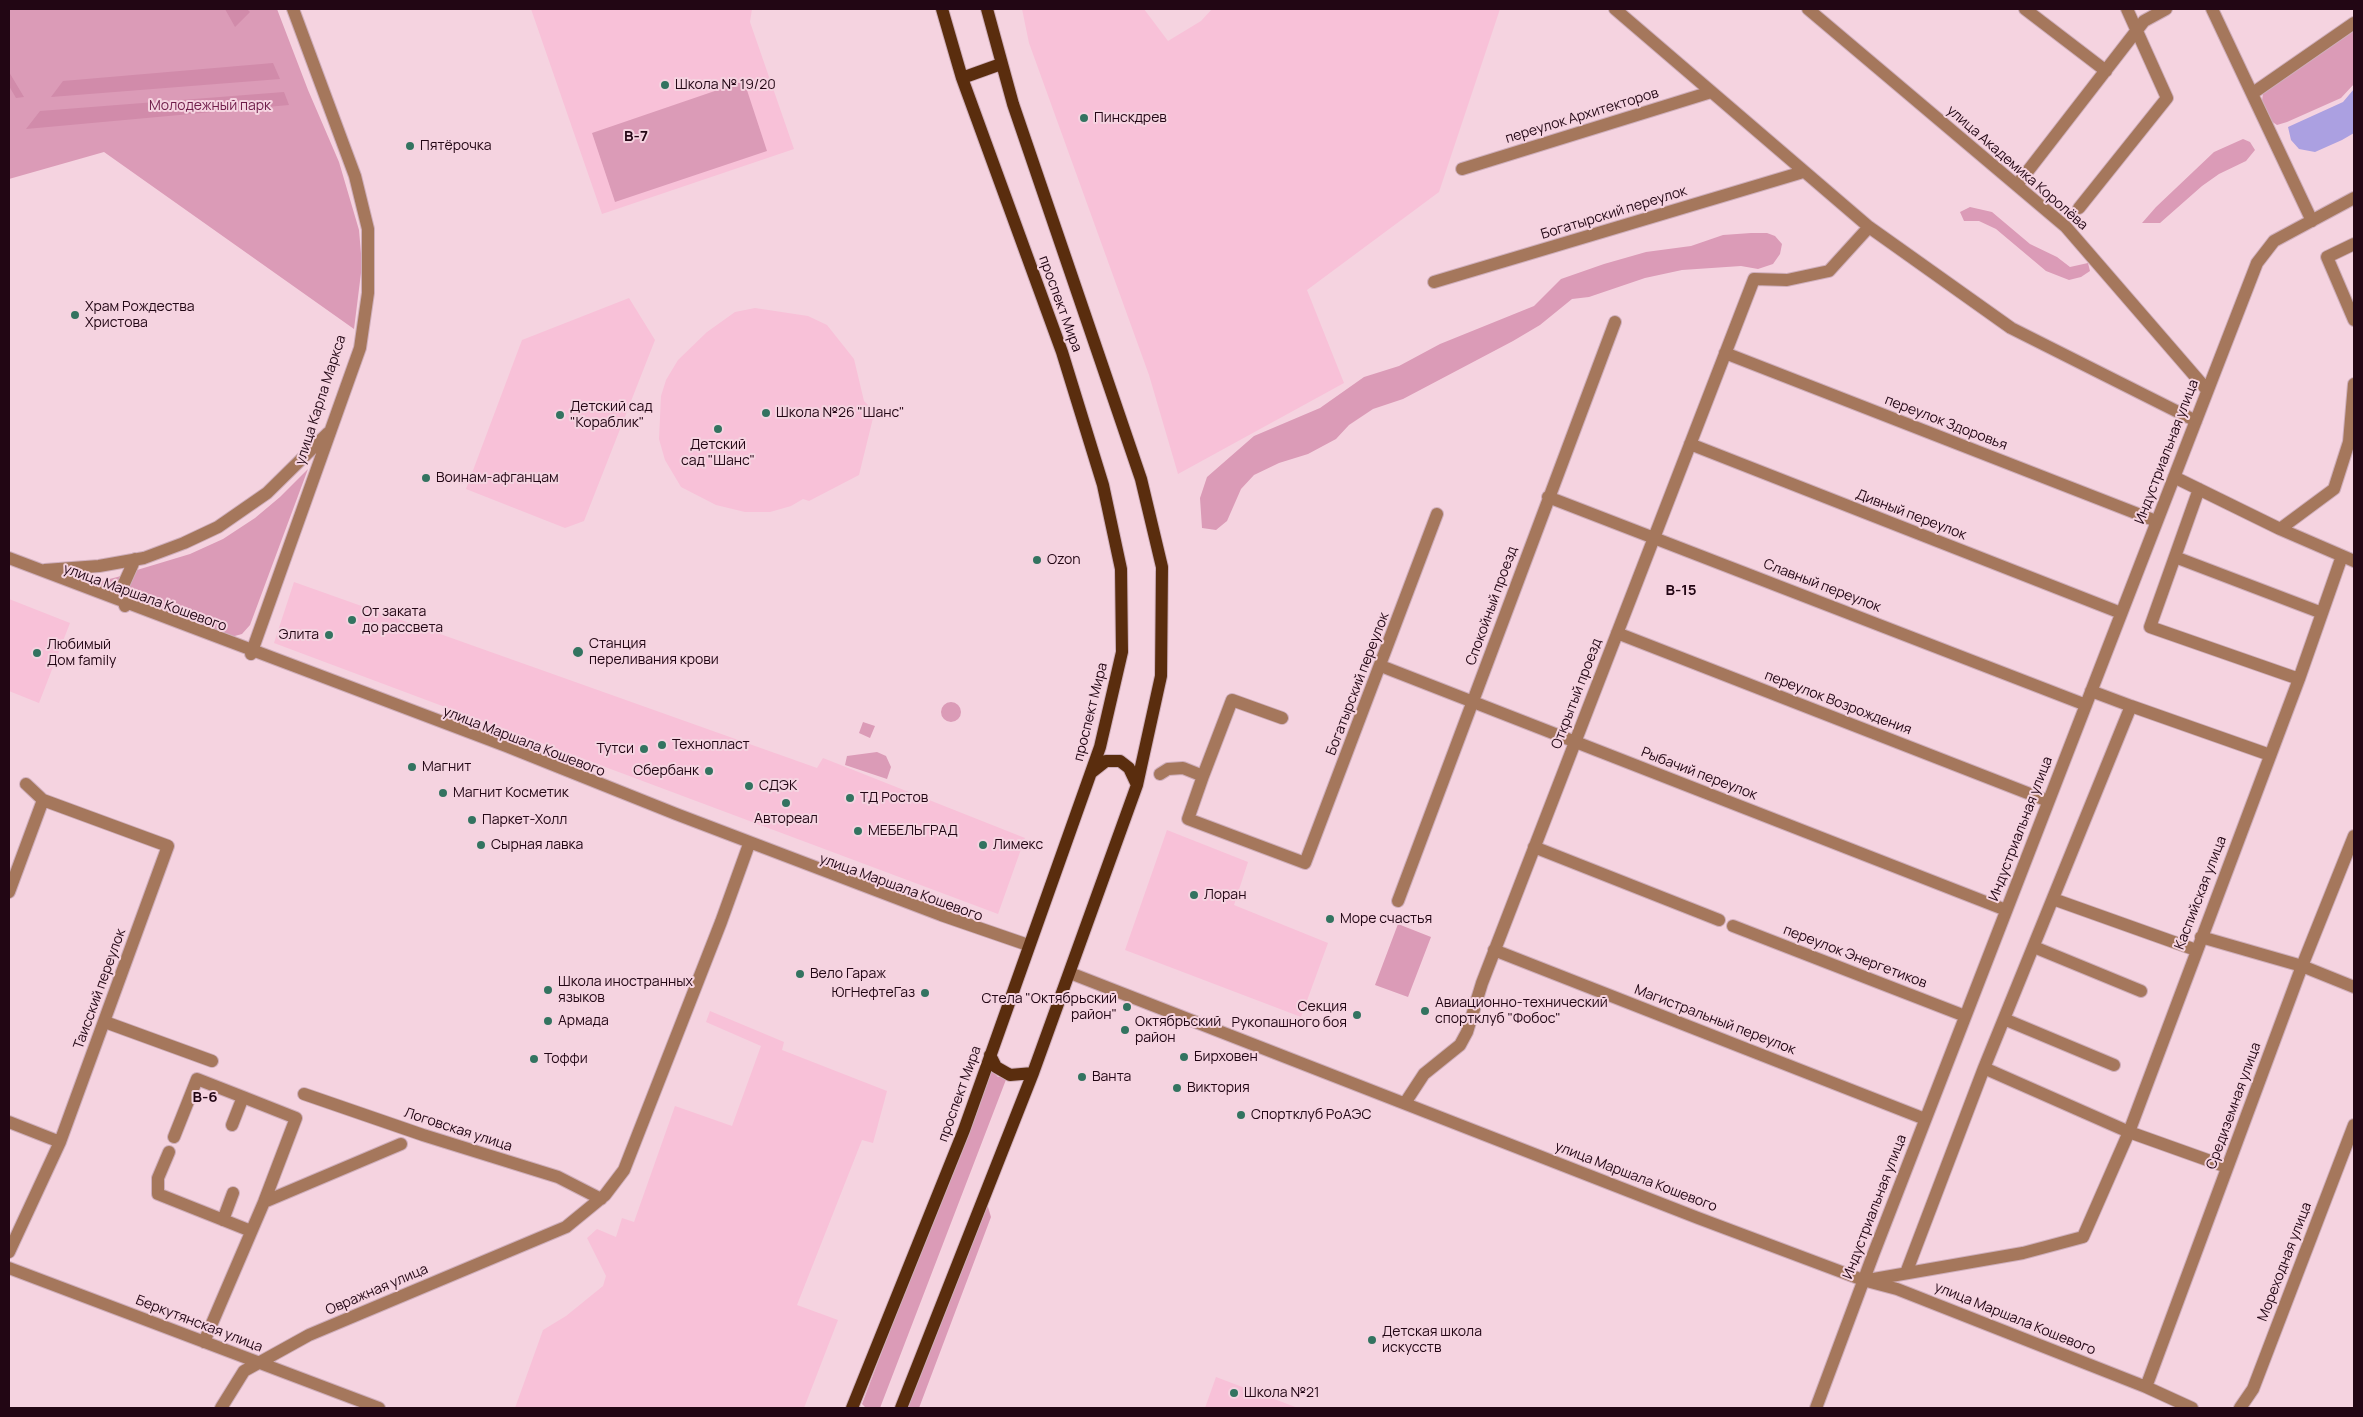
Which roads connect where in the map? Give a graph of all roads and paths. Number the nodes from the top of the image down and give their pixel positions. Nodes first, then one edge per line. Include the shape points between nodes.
1 (287, 9) edge
2 (292, 9) edge
3 (942, 9) edge
4 (987, 9) edge
5 (1615, 9) edge
6 (1808, 9) edge
7 (2025, 9) edge
8 (2127, 9) edge
9 (2166, 9) edge
10 (2212, 9) edge
11 (2354, 23) edge
12 (2137, 30) junction
13 (1001, 64) junction
14 (2106, 71) junction
15 (962, 78) junction
16 (1711, 92) junction
17 (2253, 93) junction
18 (1462, 169) dead end
19 (1803, 172) junction
20 (2017, 185) junction
21 (2354, 198) edge
22 (2080, 208) dead end
23 (2312, 222) junction
24 (1869, 227) junction
25 (2354, 244) edge
26 (1434, 282) dead end
27 (2354, 320) edge
28 (1615, 322) dead end
29 (1725, 353) junction
30 (2354, 384) edge
31 (2207, 390) junction
32 (2196, 421) junction
33 (328, 433) junction
34 (1690, 444) junction
35 (2174, 477) junction
36 (2198, 489) junction
37 (1548, 497) junction
38 (1437, 514) dead end
39 (2156, 521) junction
40 (2280, 529) junction
41 (1654, 537) junction
42 (2342, 556) junction
43 (2175, 557) junction
44 (9, 558) edge
45 (135, 559) junction
46 (2354, 561) edge
47 (9, 564) edge
48 (37, 572) junction
49 (124, 604) junction
50 (2121, 613) junction
51 (2322, 614) junction
52 (1617, 633) junction
53 (250, 652) junction
54 (1381, 666) junction
55 (2299, 679) junction
56 (2091, 691) junction
57 (1473, 703) junction
58 (2086, 705) junction
59 (2131, 706) junction
60 (1282, 718) dead end
61 (1575, 742) junction
62 (2270, 755) junction
63 (1091, 773) junction
64 (1160, 774) dead end
65 (1203, 776) junction
66 (26, 784) dead end
67 (1138, 784) junction
68 (43, 800) junction
69 (2048, 801) junction
70 (2354, 836) edge
71 (748, 847) junction
72 (1534, 848) junction
73 (9, 892) edge
74 (2053, 899) junction
75 (1398, 901) dead end
76 (2006, 910) junction
77 (1719, 920) dead end
78 (1734, 926) dead end
79 (2201, 937) junction
80 (1027, 947) junction
81 (2034, 947) junction
82 (1494, 950) junction
83 (2196, 950) junction
84 (2302, 966) junction
85 (1070, 972) junction
86 (2354, 987) edge
87 (2141, 991) dead end
88 (1965, 1016) junction
89 (2004, 1019) junction
90 (105, 1022) junction
91 (990, 1055) junction
92 (212, 1061) dead end
93 (2114, 1065) dead end
94 (1984, 1068) junction
95 (1033, 1073) junction
96 (304, 1094) dead end
97 (244, 1097) junction
98 (1406, 1102) junction
99 (1925, 1119) junction
100 (9, 1122) edge
101 (232, 1125) dead end
102 (2354, 1125) edge
103 (2129, 1132) junction
104 (174, 1137) dead end
105 (60, 1142) junction
106 (401, 1144) dead end
107 (169, 1152) dead end
108 (2227, 1168) junction
109 (233, 1193) dead end
110 (601, 1198) junction
111 (264, 1202) junction
112 (223, 1220) junction
113 (251, 1231) junction
114 (9, 1252) edge
115 (9, 1268) edge
116 (1906, 1273) junction
117 (1864, 1278) junction
118 (204, 1342) junction
119 (260, 1363) junction
120 (2146, 1387) junction
121 (221, 1408) edge
122 (379, 1408) edge
123 (852, 1408) edge
124 (901, 1408) edge
125 (1816, 1408) edge
126 (2192, 1408) edge
127 (2240, 1408) edge

1 - 33 street, улица Карла Маркса via 325,102 365,228 365,293 356,348
2 - 33 street via 355,176 368,229 368,293 360,348
3 - 15 main road, проспект Мира
4 - 13 main road, проспект Мира
5 - 16 street
6 - 20 street, улица Академика Королёва
7 - 14 street
8 - 12 street
9 - 12 street via 2144,21
10 - 17 street
11 - 17 street
12 - 14 street
12 - 22 street via 2167,98
13 - 15 main road
13 - 67 main road, проспект Мира via 1138,470 1162,567 1161,676
14 - 20 street
15 - 63 main road, проспект Мира via 1062,352 1103,485 1120,569 1122,652
16 - 18 street, переулок Архитекторов
16 - 19 street
17 - 23 street
19 - 24 street
19 - 26 street, Богатырский переулок
20 - 31 street, улица Академика Королёва via 2066,227
21 - 23 street, Индустриальная улица
23 - 31 street, Индустриальная улица via 2274,241 2258,263
24 - 29 street, Открытый проезд via 1829,271 1787,280 1754,279
24 - 32 street via 2011,328
25 - 27 street via 2326,257
28 - 37 street, Спокойный проезд
29 - 34 street, Открытый проезд
29 - 39 street, переулок Здоровья
30 - 40 street via 2349,442 2334,488
31 - 32 street, Индустриальная улица
32 - 35 street, Индустриальная улица
33 - 45 street via 267,492 218,527 184,544
33 - 53 street, улица Карла Маркса
34 - 41 street, Открытый проезд
34 - 50 street, Дивный переулок
35 - 36 street
35 - 39 street, Индустриальная улица
36 - 40 street
36 - 43 street
37 - 41 street, Славный переулок
37 - 57 street, Спокойный проезд
38 - 54 street, Богатырский переулок
39 - 50 street, Индустриальная улица
40 - 42 street
41 - 52 street, Открытый проезд
41 - 58 street, Славный переулок
42 - 46 street
42 - 51 street, Каспийская улица
43 - 51 street
43 - 55 street via 2150,628
44 - 48 street
45 - 48 street
45 - 49 street via 122,588
47 - 48 street, улица Маршала Кошевого
48 - 49 street, улица Маршала Кошевого
49 - 53 street, улица Маршала Кошевого
50 - 56 street, Индустриальная улица
51 - 55 street, Каспийская улица
52 - 61 street, Открытый проезд
52 - 69 street, переулок Возрождения
53 - 71 street, улица Маршала Кошевого via 505,749
53 - 80 street via 506,746
54 - 57 street, Рыбачий переулок
54 - 65 street, Богатырский переулок via 1305,863 1188,819
55 - 62 street, Каспийская улица
56 - 58 street, Индустриальная улица
56 - 59 street
57 - 61 street, Рыбачий переулок
57 - 75 street, Спокойный проезд
58 - 69 street, Индустриальная улица
59 - 62 street
59 - 74 street
60 - 65 street via 1232,700
61 - 72 street, Открытый проезд
61 - 76 street, Рыбачий переулок
62 - 79 street, Каспийская улица
63 - 67 main road via 1106,761 1120,761 1129,768
63 - 80 main road, проспект Мира
64 - 65 street via 1168,769 1183,768
66 - 68 street
67 - 85 main road, проспект Мира
68 - 73 street
68 - 90 street, Таисский переулок via 168,846
69 - 76 street, Индустриальная улица
70 - 84 street, Средиземная улица
71 - 80 street, улица Маршала Кошевого
71 - 110 street, Овражная улица via 624,1170
72 - 77 street
72 - 82 street, Открытый проезд
74 - 81 street
74 - 83 street
76 - 88 street, Индустриальная улица
78 - 88 street, переулок Энергетиков
79 - 83 street, Каспийская улица
79 - 84 street
80 - 91 main road, проспект Мира
81 - 87 street
81 - 89 street
82 - 98 street, Открытый проезд via 1460,1045 1424,1074
82 - 99 street, Магистральный переулок
83 - 103 street, Каспийская улица
84 - 86 street
84 - 108 street, Средиземная улица
85 - 95 main road, проспект Мира
85 - 98 street, улица Маршала Кошевого
88 - 99 street, Индустриальная улица
89 - 93 street
89 - 94 street
90 - 92 street
90 - 105 street, Таисский переулок
91 - 95 main road via 996,1066 1010,1075
91 - 123 main road, проспект Мира via 964,1130
94 - 103 street
94 - 116 street
95 - 124 main road, проспект Мира
96 - 110 street, Логовская улица via 558,1177
97 - 101 street
97 - 104 street via 197,1079
97 - 111 street via 296,1118
98 - 117 street, улица Маршала Кошевого
99 - 117 street, Индустриальная улица
100 - 105 street
102 - 127 street, Мореходная улица via 2253,1389
103 - 108 street
103 - 116 street, Каспийская улица via 2083,1237 2023,1253
105 - 114 street, Таисский переулок
106 - 111 street
107 - 112 street via 158,1178 158,1194
108 - 120 street, Средиземная улица
109 - 112 street
110 - 119 street, Овражная улица via 566,1227 309,1335
111 - 113 street
112 - 113 street
113 - 118 street
115 - 118 street, Беркутянская улица
116 - 117 street
117 - 120 street, улица Маршала Кошевого
117 - 125 street, Индустриальная улица
118 - 119 street, Беркутянская улица
119 - 121 street, Овражная улица via 244,1372
119 - 122 street, Беркутянская улица
120 - 126 street, улица Маршала Кошевого

